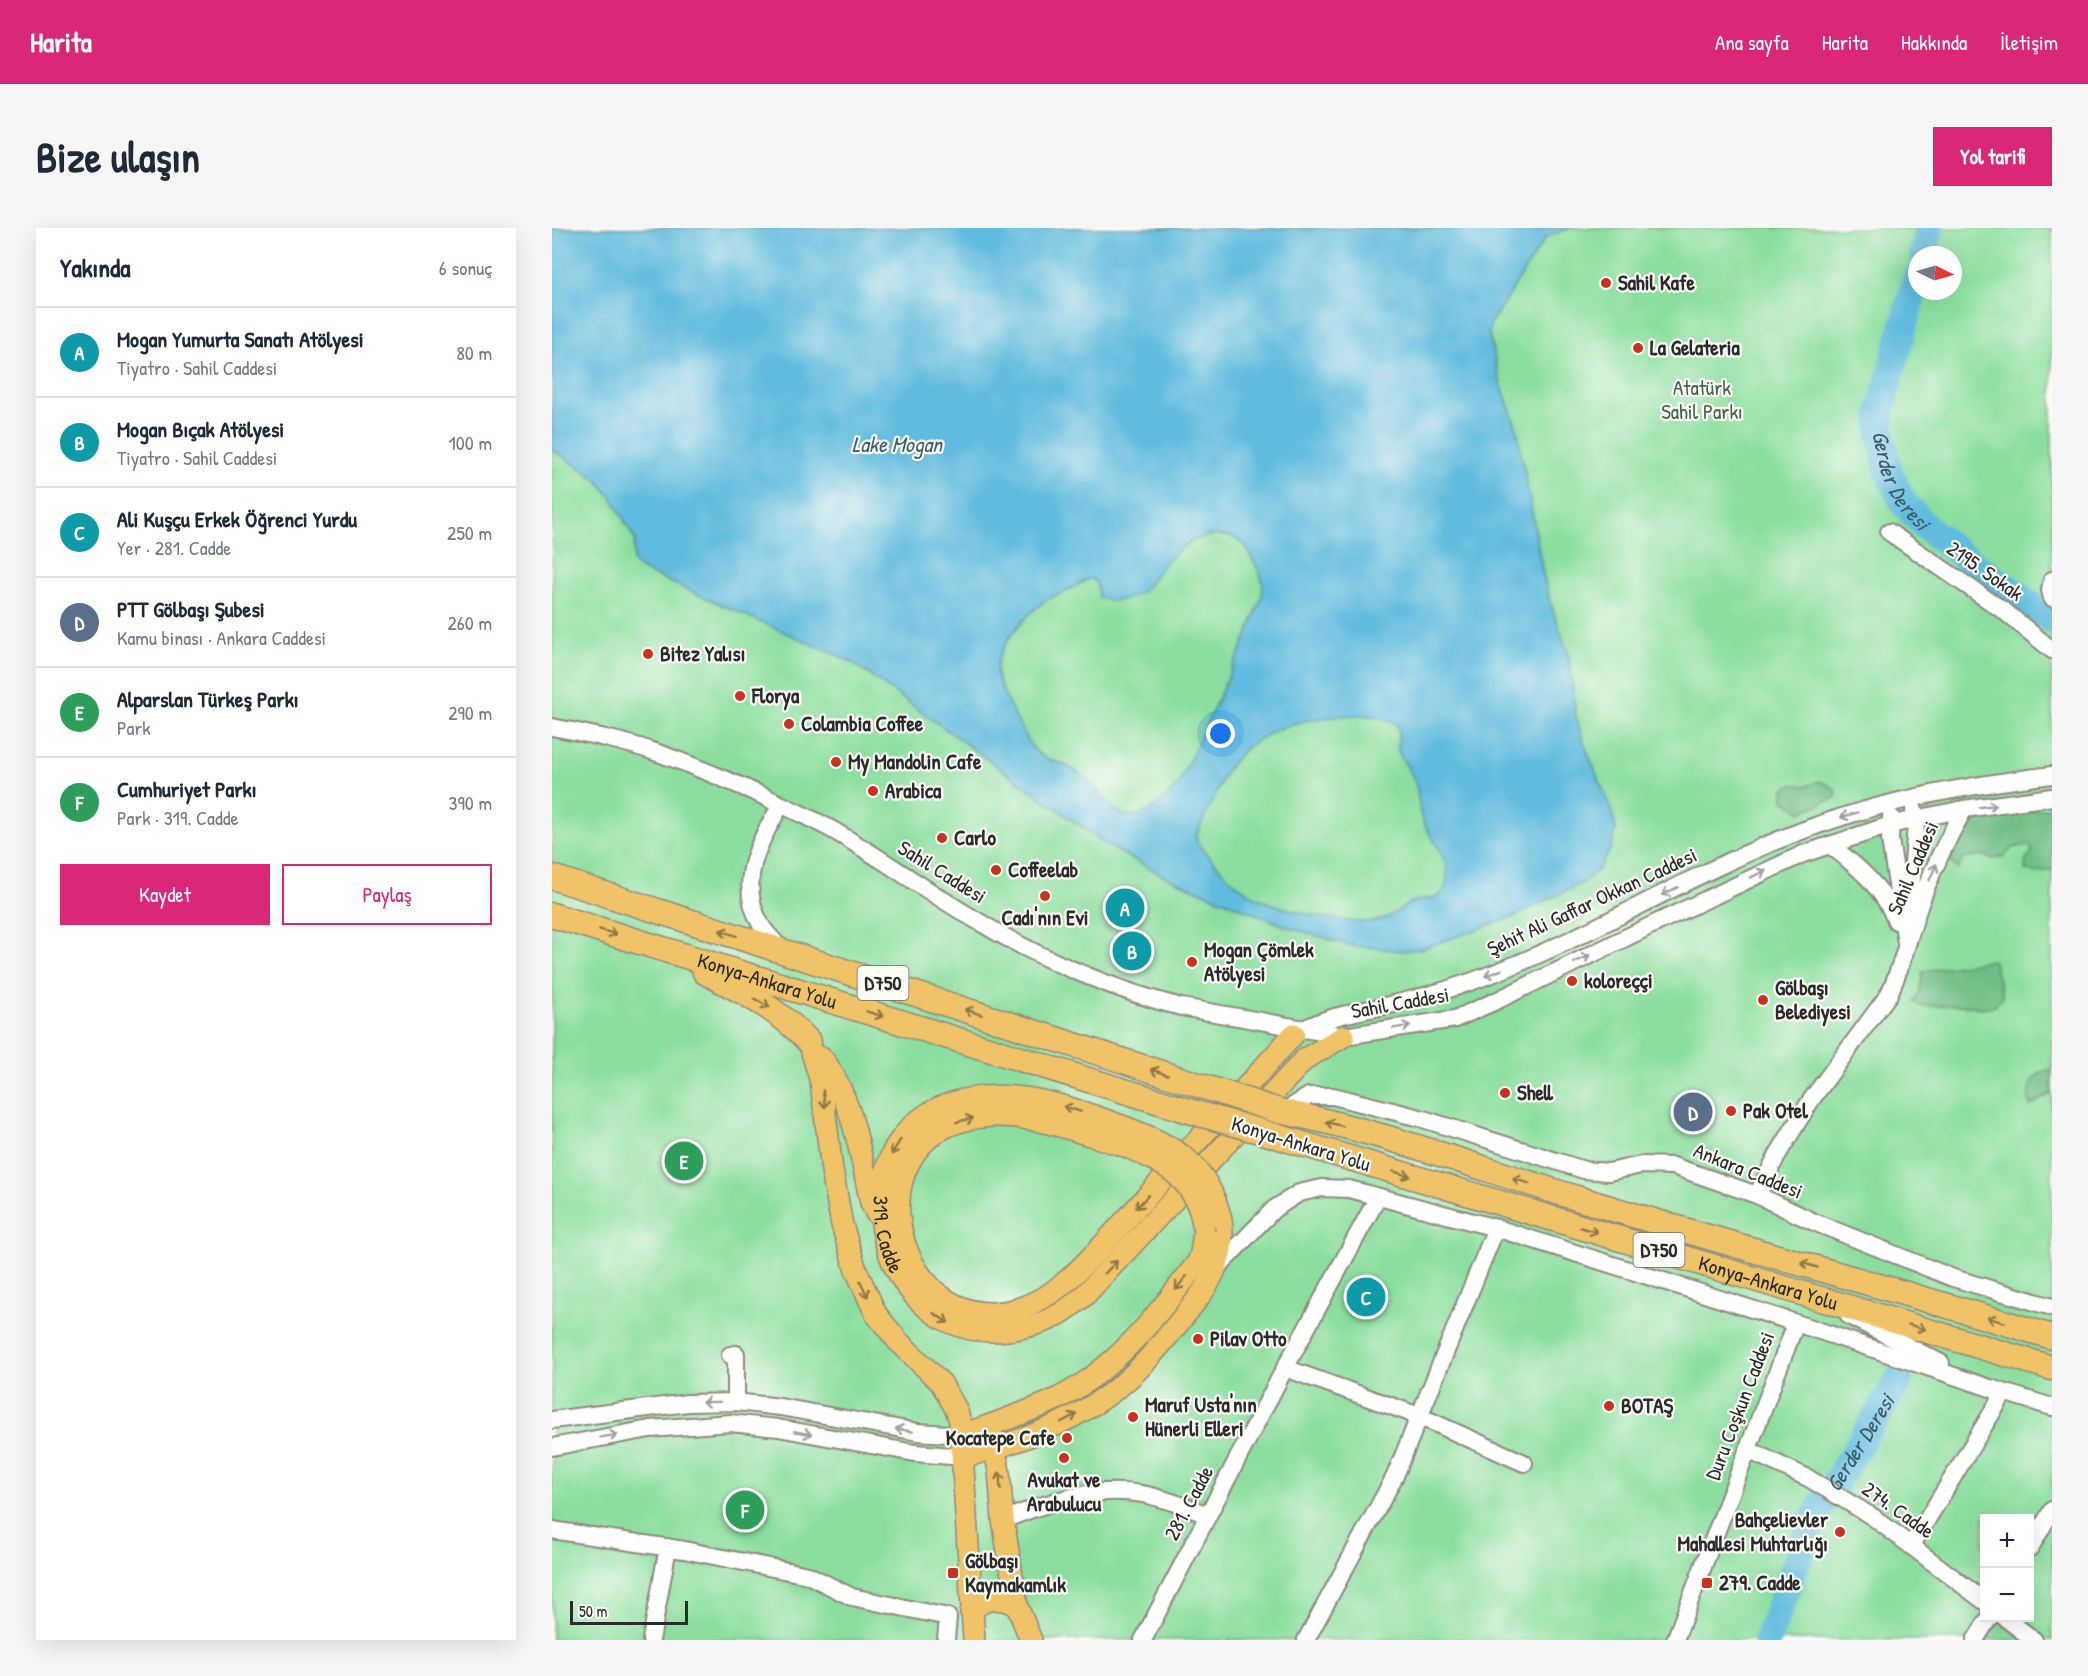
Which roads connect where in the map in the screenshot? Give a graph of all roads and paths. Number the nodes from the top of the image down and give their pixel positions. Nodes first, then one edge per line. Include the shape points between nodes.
1 (1889, 532) dead end
2 (2052, 580) edge
3 (2052, 598) edge
4 (2052, 651) edge
5 (552, 727) edge
6 (2052, 775) edge
7 (2052, 797) edge
8 (1913, 798) junction
9 (781, 805) junction
10 (1964, 809) junction
11 (1921, 818) junction
12 (1890, 825) junction
13 (1830, 845) junction
14 (552, 877) edge
15 (552, 915) edge
16 (655, 946) junction
17 (1906, 947) junction
18 (783, 951) junction
19 (1299, 1031) junction
20 (1344, 1036) junction
21 (809, 1042) junction
22 (1281, 1111) junction
23 (1125, 1136) junction
24 (1757, 1195) junction
25 (1378, 1197) junction
26 (880, 1220) junction
27 (1212, 1225) junction
28 (1496, 1228) junction
29 (1216, 1269) junction
30 (1811, 1296) junction
31 (2052, 1307) edge
32 (1796, 1323) junction
33 (2052, 1336) edge
34 (730, 1355) dead end
35 (1285, 1368) junction
36 (2052, 1368) edge
37 (1997, 1391) junction
38 (736, 1402) junction
39 (2052, 1407) edge
40 (1419, 1416) junction
41 (552, 1420) edge
42 (989, 1425) junction
43 (962, 1435) junction
44 (554, 1447) edge
45 (995, 1449) junction
46 (1748, 1450) junction
47 (963, 1457) junction
48 (1524, 1463) dead end
49 (2052, 1510) edge
50 (1208, 1515) junction
51 (1003, 1520) junction
52 (552, 1530) edge
53 (2034, 1541) edge
54 (1911, 1546) junction
55 (668, 1547) junction
56 (1980, 1598) edge
57 (1017, 1606) junction
58 (971, 1612) junction
59 (1986, 1622) edge
60 (2011, 1622) edge
61 (1028, 1638) edge
62 (968, 1639) edge
63 (651, 1640) edge
64 (946, 1640) edge
65 (1143, 1640) edge
66 (1305, 1640) edge
67 (1675, 1640) edge
68 (1975, 1640) edge
69 (2034, 1640) edge

1 - 4 street, 2195. Sokak via 2004,610
2 - 3 street
5 - 9 street, Sahil Caddesi via 658,753
6 - 8 street, Şehit Ali Gaffar Okkan Caddesi
10 -> 7 street
8 - 11 street via 1914,811
8 - 12 street via 1897,807
8 -> 19 street, Şehit Ali Gaffar Okkan Caddesi via 1817,825 1780,840 1494,973 1415,998 1320,1020
9 - 18 street via 751,865 751,901 761,926
9 - 19 street, Sahil Caddesi via 830,829 977,921 1052,960 1154,1000
10 - 11 street
17 -> 10 street, Sahil Caddesi via 1931,875
11 - 12 street
11 - 17 street
12 - 13 street
12 - 17 street
13 - 17 street, Sahil Caddesi via 1883,894
20 -> 13 street, Sahil Caddesi via 1455,1019 1765,871
18 -> 14 highway, D750
15 -> 16 highway, Konya-Ankara Yolu / D750
16 -> 21 highway via 767,1006 794,1025
16 -> 30 highway, Konya-Ankara Yolu / D750, bridge via 1196,1113
17 - 24 street, Sahil Caddesi via 1889,994 1811,1100
22 -> 18 highway, D750, bridge
19 - 20 street, Sahil Caddesi
19 -> 23 main road, 319. Cadde via 1096,1252 1047,1296 1010,1310 973,1311 946,1299 914,1266 899,1224 901,1187 905,1171 921,1144 947,1125 981,1117 1016,1117
26 -> 20 main road, 319. Cadde via 891,1260 912,1292 937,1317 964,1329 999,1331 1054,1317 1084,1296 1305,1059
21 - 26 main road via 845,1098 871,1203
21 -> 43 main road via 821,1082 842,1225 856,1270 886,1328 931,1372 950,1397
22 - 24 street, Ankara Caddesi via 1310,1096 1333,1096 1420,1118 1584,1170 1609,1172 1641,1165 1673,1166
33 -> 22 highway, D750 via 1582,1200 1359,1130
23 -> 26 main road, 319. Cadde via 1063,1106 1012,1097 973,1098 938,1108 907,1131 895,1148 882,1183
23 - 27 main road, 319. Cadde, bridge via 1168,1145 1192,1163 1211,1190
24 - 31 street, Ankara Caddesi via 1953,1278
25 - 28 street
25 - 29 street, 319. Cadde via 1349,1189 1299,1192 1274,1209
25 - 35 street, 281. Cadde
27 - 29 main road, 319. Cadde via 1222,1247
27 -> 42 main road, 319. Cadde via 1198,1262 1112,1362 1057,1398
28 - 32 street
28 - 40 street
45 -> 29 main road, 319. Cadde via 1059,1424 1121,1385 1198,1299
30 -> 36 highway, Konya-Ankara Yolu / D750
30 - 37 street
32 - 37 street
32 - 46 street, Duru Coşkun Caddesi
34 - 38 street via 736,1354
35 - 40 street
35 - 50 street, 281. Cadde
37 - 39 street
37 - 54 street
38 -> 41 street, 319. Cadde via 688,1403
43 -> 38 street, 319. Cadde via 918,1432
40 - 48 street
40 - 66 street via 1395,1476
41 - 44 street
42 - 43 main road, 319. Cadde
42 - 45 main road
43 - 47 main road
44 -> 47 street, 319. Cadde via 650,1429 730,1423
45 - 47 main road, 319. Cadde
51 -> 45 main road
46 - 54 street, 274. Cadde via 1808,1478 1873,1517
46 - 67 street, Duru Coşkun Caddesi
47 - 58 main road
49 - 53 street
50 - 51 street via 1140,1493 1095,1492 1041,1505
50 - 65 street, 281. Cadde
51 - 57 main road
52 - 55 street
54 - 56 street, 274. Cadde
55 - 63 street
55 - 64 street via 808,1575 852,1597 948,1617
57 - 58 main road via 998,1598 981,1603
57 - 61 main road
58 - 62 main road
59 - 68 street
60 - 69 street

